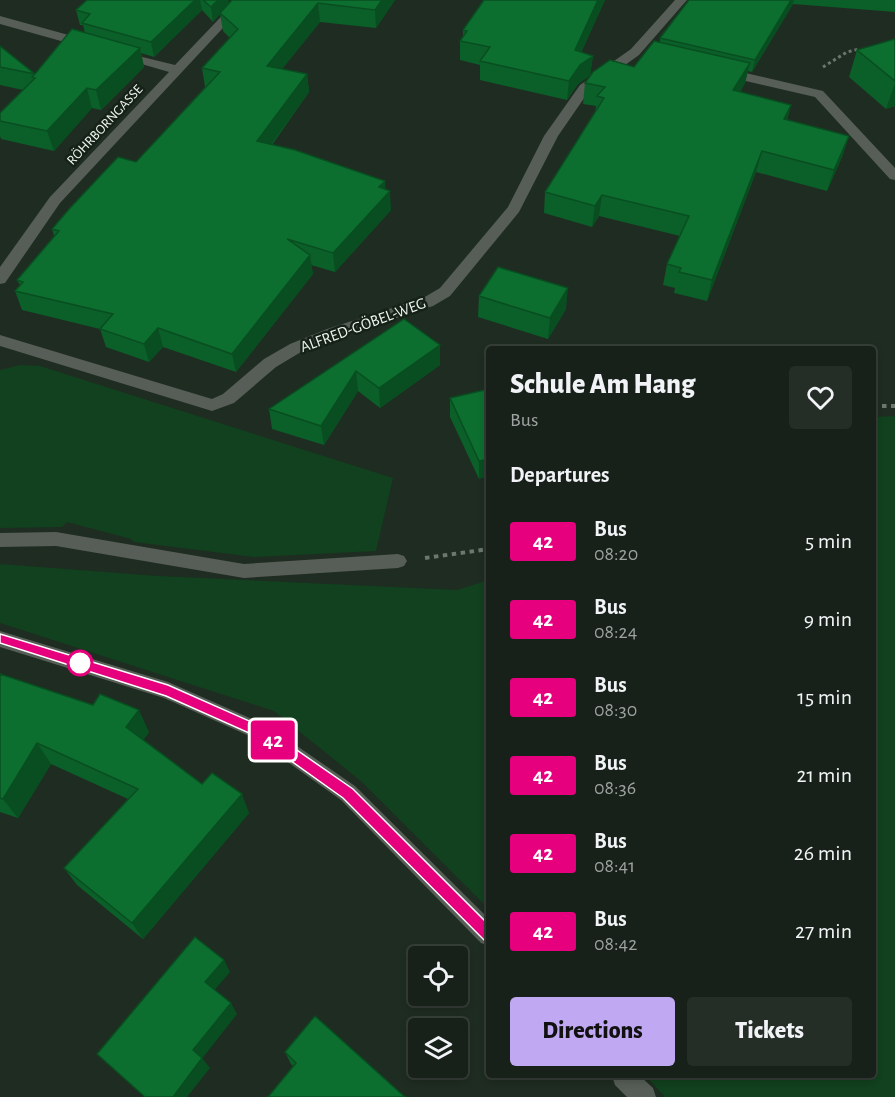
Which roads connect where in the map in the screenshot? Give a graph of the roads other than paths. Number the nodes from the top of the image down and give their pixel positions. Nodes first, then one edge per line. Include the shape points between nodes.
1 (243, 0) edge
2 (681, 0) edge
3 (0, 20) edge
4 (177, 70) junction
5 (716, 70) edge
6 (895, 176) edge
7 (0, 279) edge
8 (0, 340) edge
9 (0, 540) edge
10 (398, 561) road end
11 (0, 639) edge
12 (486, 932) edge
13 (626, 1078) edge
14 (644, 1097) edge

1 - 4 street, RÖHRBORNGASSE
2 - 8 street, ALFRED-GÖBEL-WEG via 640,53 584,88 551,136 514,209 445,292 428,302 294,349 218,404 205,405
3 - 4 street
4 - 7 street, RÖHRBORNGASSE via 55,200
5 - 6 street via 819,94
9 - 10 street via 56,539 244,571
11 - 12 street via 168,691 261,732 348,793
13 - 14 street

